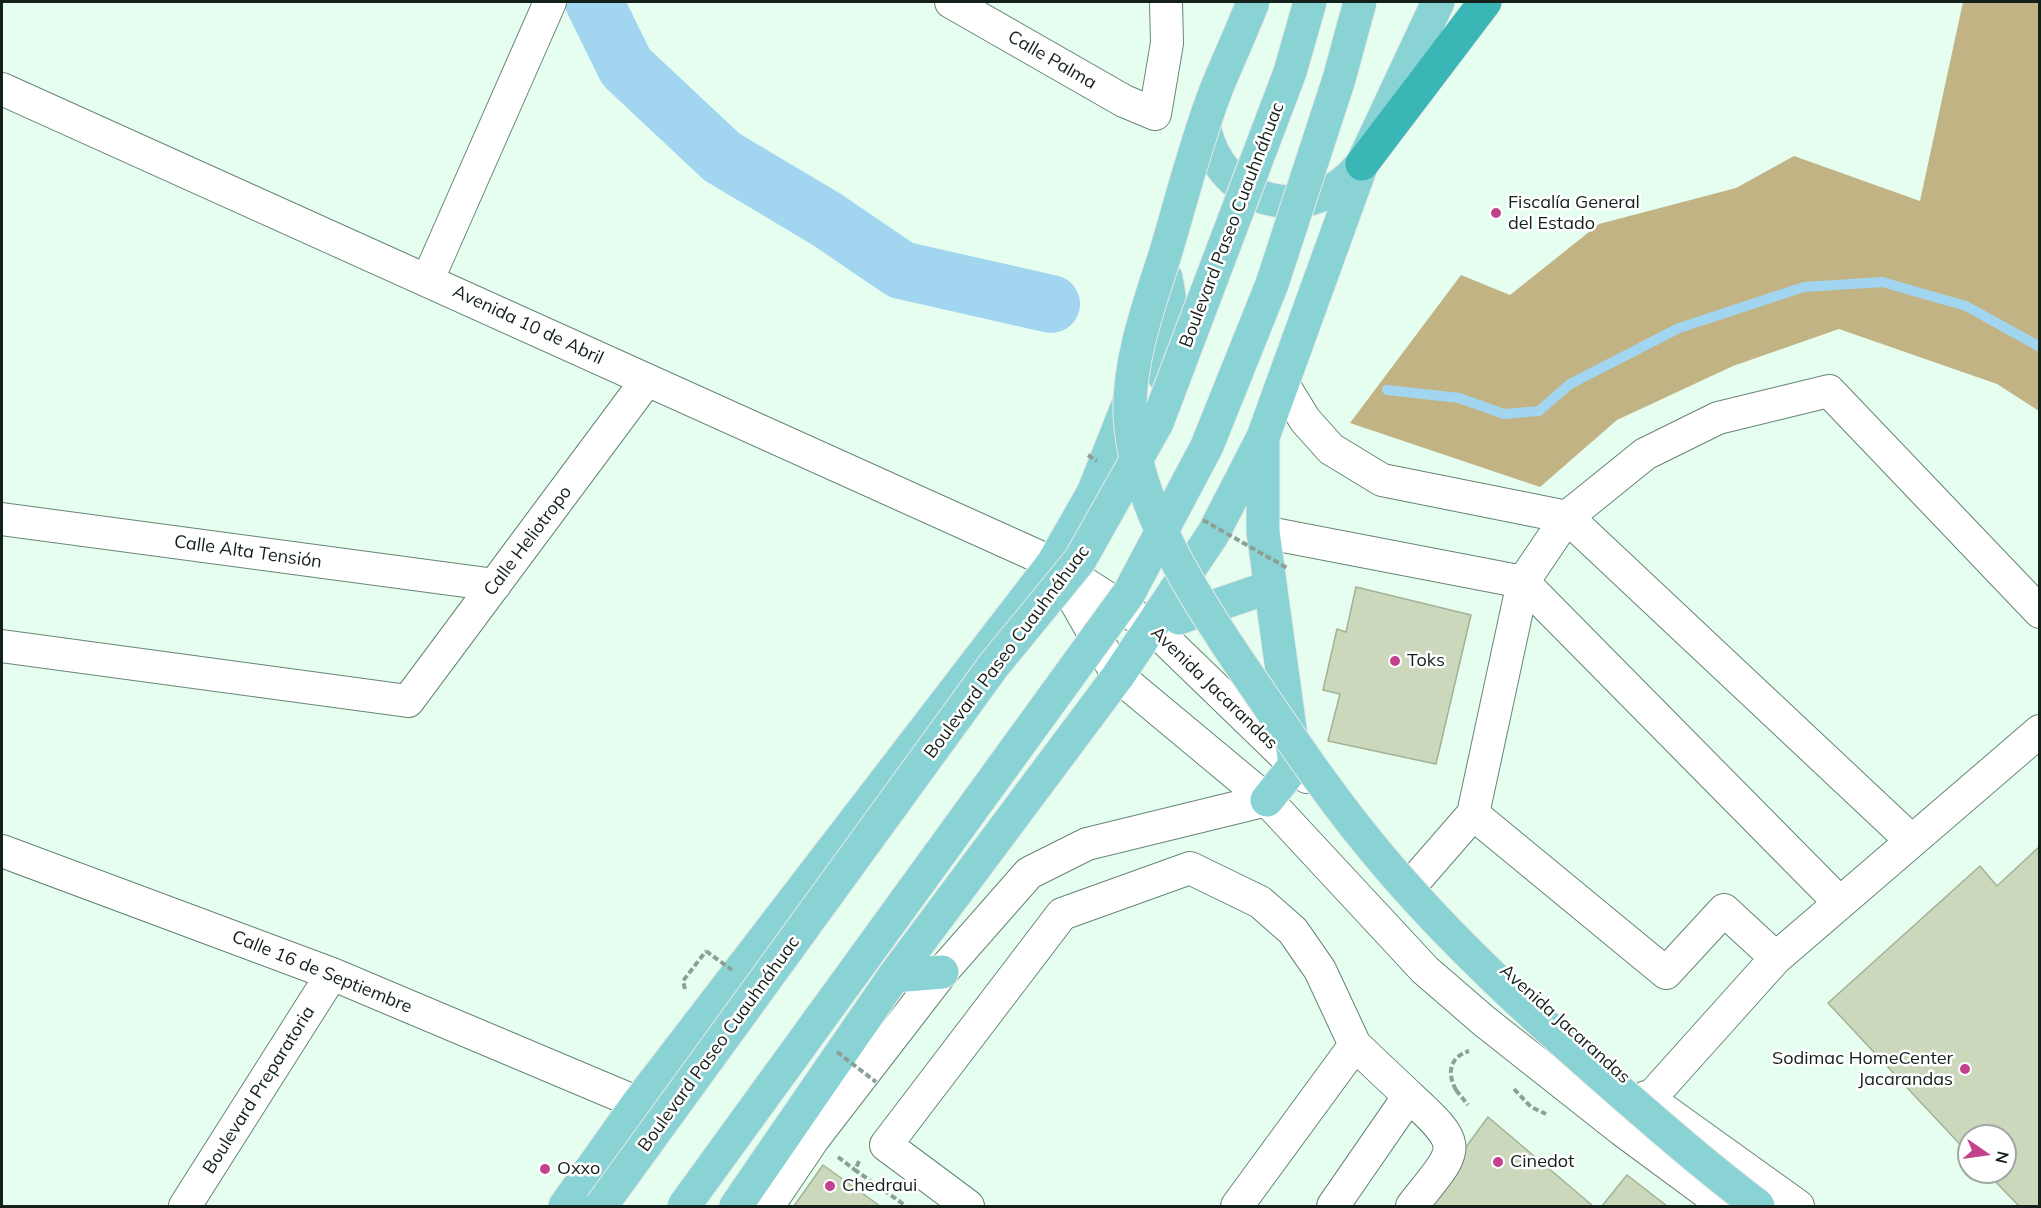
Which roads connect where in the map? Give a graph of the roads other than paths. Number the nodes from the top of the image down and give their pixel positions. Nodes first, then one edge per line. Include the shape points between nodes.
1 (550, 2) edge
2 (951, 2) edge
3 (1167, 2) edge
4 (1235, 2) edge
5 (1253, 2) edge
6 (1310, 2) edge
7 (1360, 2) edge
8 (1438, 2) edge
9 (1485, 2) edge
10 (2, 89) edge
11 (1204, 126) junction
12 (1362, 164) junction
13 (428, 279) junction
14 (1162, 289) junction
15 (647, 380) junction
16 (1283, 384) junction
17 (1263, 437) junction
18 (1567, 517) junction
19 (2, 519) edge
20 (1263, 532) junction
21 (1065, 576) junction
22 (1523, 582) junction
23 (495, 585) junction
24 (1269, 588) junction
25 (2040, 612) edge
26 (1141, 620) junction
27 (2, 646) edge
28 (1111, 663) junction
29 (2040, 731) edge
30 (1295, 765) junction
31 (1267, 800) junction
32 (1473, 814) junction
33 (1912, 841) junction
34 (2, 851) edge
35 (1413, 883) junction
36 (1840, 903) junction
37 (1472, 942) junction
38 (1776, 958) junction
39 (942, 972) junction
40 (332, 974) junction
41 (894, 976) junction
42 (1436, 979) junction
43 (1355, 1045) junction
44 (1409, 1096) junction
45 (1649, 1099) junction
46 (638, 1103) junction
47 (1622, 1130) junction
48 (185, 1206) edge
49 (565, 1206) edge
50 (601, 1206) edge
51 (684, 1206) edge
52 (735, 1206) edge
53 (768, 1206) edge
54 (968, 1206) edge
55 (1238, 1206) edge
56 (1333, 1206) edge
57 (1413, 1206) edge
58 (1725, 1206) edge
59 (1758, 1206) edge
60 (1798, 1206) edge

1 - 13 street
2 - 3 street, Calle Palma via 1124,101 1155,114 1167,43
4 - 11 main road, Boulevard Paseo Cuauhnáhuac
5 - 59 main road, bridge via 1197,146 1138,351 1130,411 1132,442 1150,501 1181,568 1224,640 1315,773 1374,850 1420,903 1516,1000 1683,1147
6 - 50 main road, Boulevard Paseo Cuauhnáhuac, bridge via 1290,72 1157,423 1080,560 994,665
7 - 51 main road, bridge via 1272,284 1207,446 1129,592
8 - 12 main road
9 - 12 highway
10 - 13 street, Avenida 10 de Abril
11 - 12 main road via 1207,143 1224,172 1237,184 1268,199 1304,201 1321,196 1337,189
11 - 14 main road, Boulevard Paseo Cuauhnáhuac
12 - 16 main road
13 - 15 street, Avenida 10 de Abril
14 - 21 main road, Boulevard Paseo Cuauhnáhuac via 1126,416 1093,493
14 - 21 main road via 1173,310 1170,356 1146,429
15 - 21 street, Avenida 10 de Abril
15 - 23 street, Calle Heliotropo
16 - 17 main road
16 - 18 street via 1305,420 1331,449 1382,480
17 - 20 main road
17 - 26 main road via 1213,534
18 - 22 street
18 - 25 street via 1645,454 1718,418 1829,391
18 - 33 street
19 - 23 street, Calle Alta Tensión
20 - 22 street
20 - 24 main road
21 - 26 street, Avenida Jacarandas
21 - 28 street
21 - 46 main road, Boulevard Paseo Cuauhnáhuac
22 - 32 street
22 - 36 street
23 - 27 street, Calle Heliotropo via 408,701
24 - 26 main road
24 - 30 main road
26 - 28 main road
26 - 30 street, Avenida Jacarandas
28 - 31 street
28 - 41 main road via 954,896
29 - 33 street
30 - 31 main road
30 - 35 street, Avenida Jacarandas
31 - 39 street via 1087,844 1029,873
31 - 42 street
32 - 35 street
32 - 38 street via 1666,973 1724,910
33 - 36 street
34 - 40 street, Calle 16 de Septiembre
35 - 37 street, Avenida Jacarandas
36 - 38 street
37 - 42 street
37 - 45 street, Avenida Jacarandas
38 - 45 street
39 - 41 main road
39 - 53 street via 814,1138
40 - 46 street, Calle 16 de Septiembre
40 - 48 street, Boulevard Preparatoria
41 - 52 main road
42 - 47 street
43 - 44 street
43 - 54 street via 1320,970 1293,931 1260,902 1190,868 1062,914 886,1145
43 - 55 street
44 - 56 street
44 - 57 street via 1448,1133 1451,1144 1449,1156
45 - 47 street
45 - 60 street, Avenida Jacarandas
46 - 49 main road, Boulevard Paseo Cuauhnáhuac
47 - 58 street

